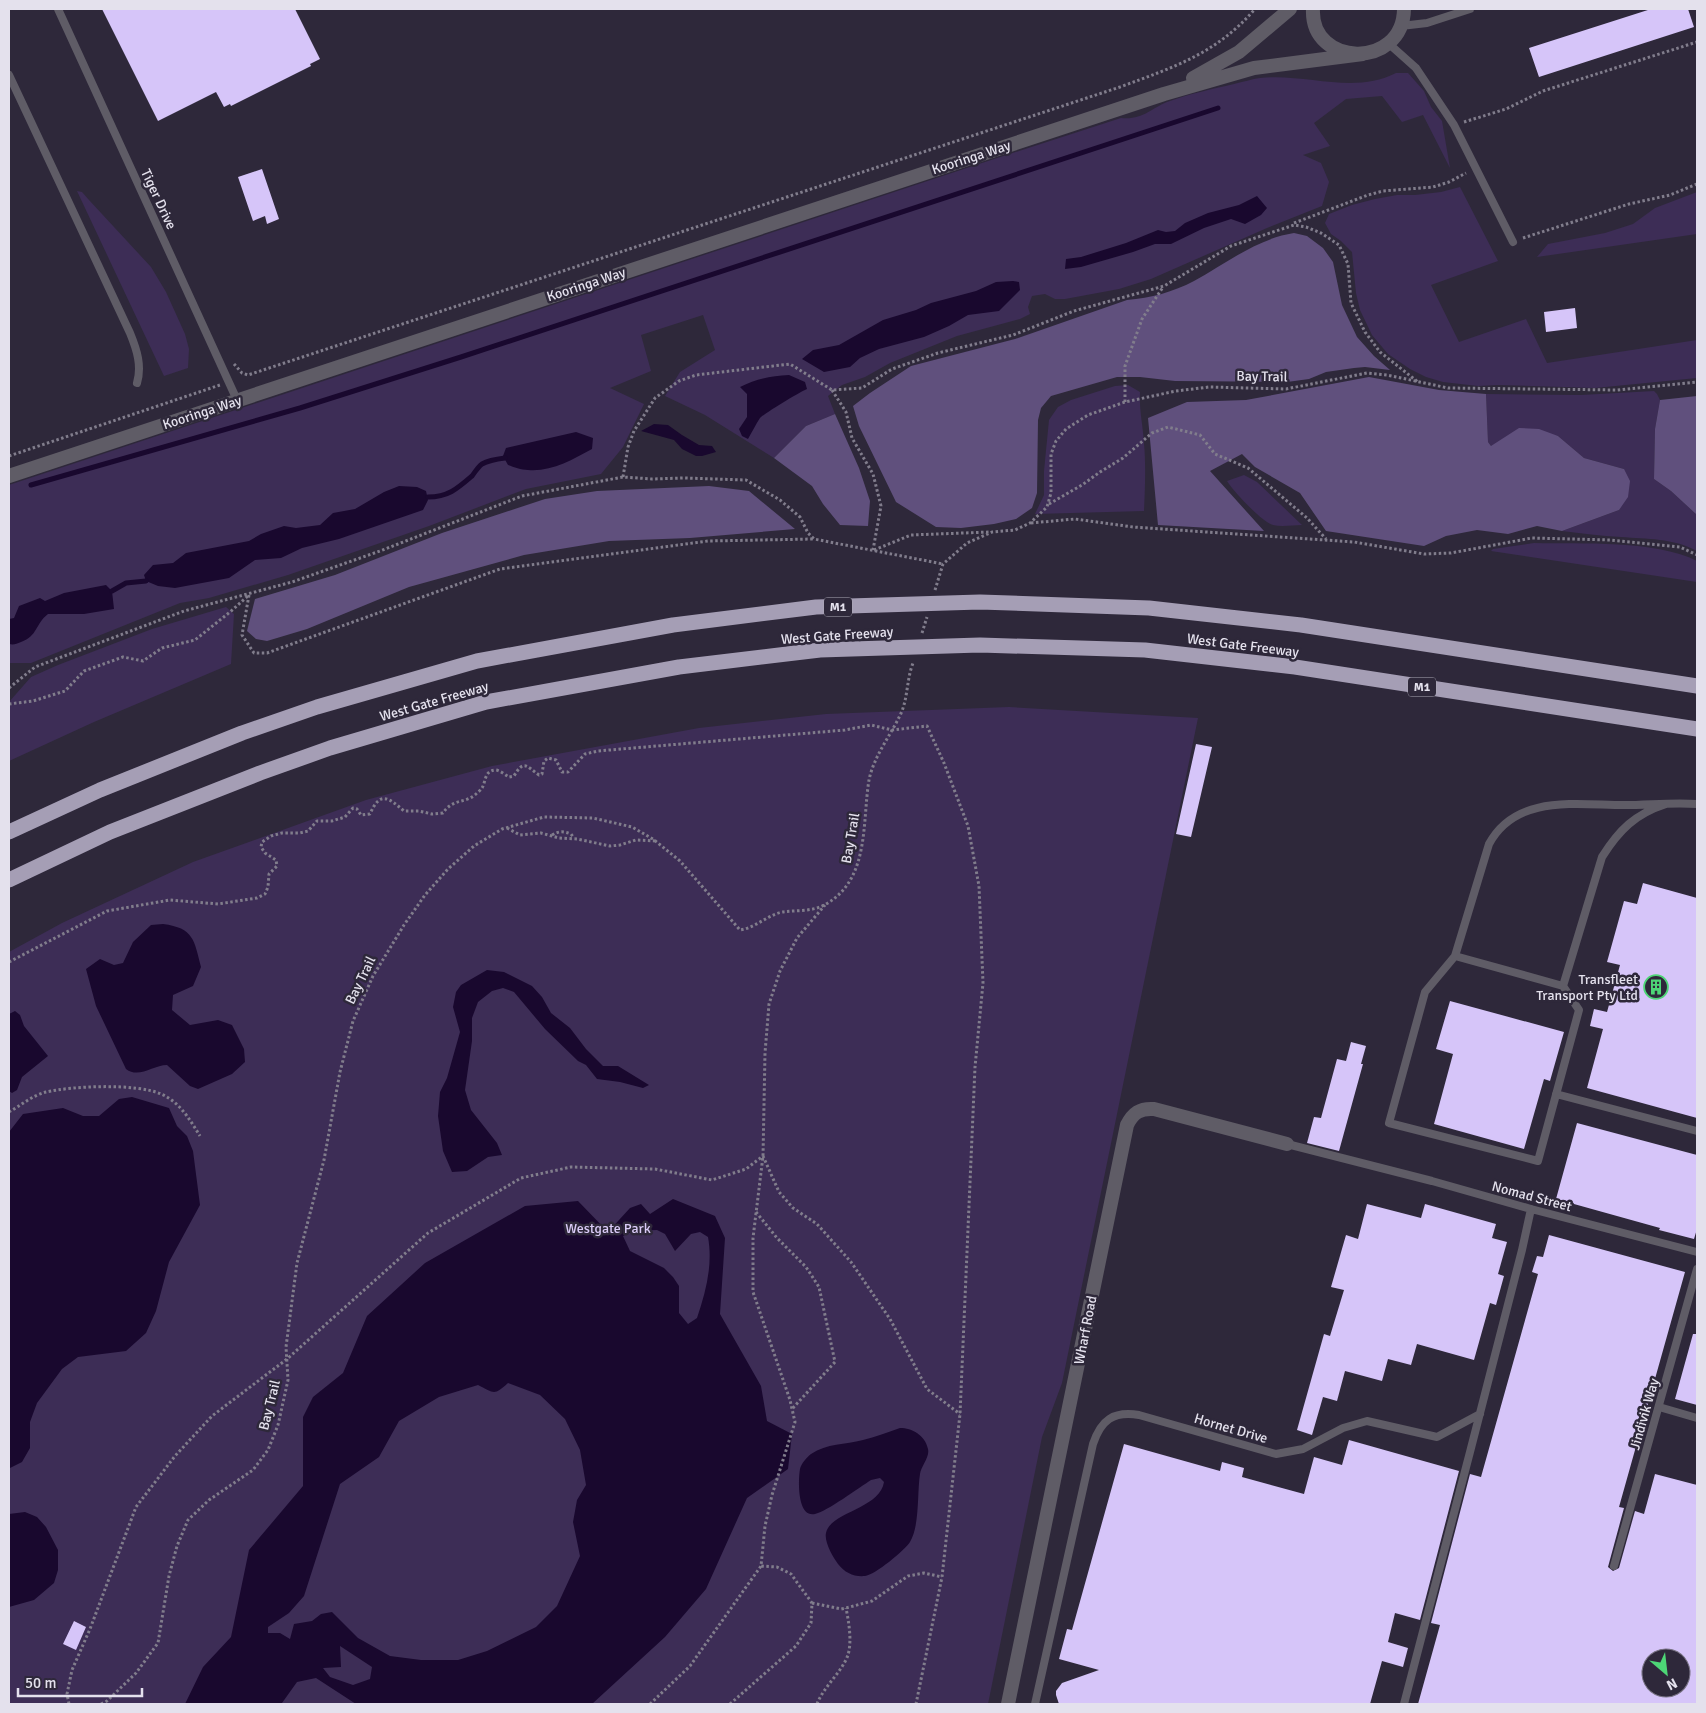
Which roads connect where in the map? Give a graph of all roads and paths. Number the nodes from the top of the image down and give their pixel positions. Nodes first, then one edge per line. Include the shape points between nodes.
1 (58, 9) edge
2 (1255, 9) edge
3 (1290, 9) edge
4 (1313, 9) edge
5 (1404, 9) edge
6 (1470, 9) edge
7 (1401, 26) junction
8 (1697, 42) edge
9 (1388, 43) junction
10 (1363, 54) junction
11 (9, 75) edge
12 (1164, 94) junction
13 (1454, 125) junction
14 (1475, 168) junction
15 (1697, 184) edge
16 (1286, 226) junction
17 (1513, 242) joint
18 (1164, 286) junction
19 (232, 361) dead end
20 (248, 375) junction
21 (229, 382) junction
22 (1697, 382) edge
23 (136, 384) dead end
24 (1420, 384) junction
25 (832, 390) junction
26 (237, 400) junction
27 (1125, 402) junction
28 (9, 456) edge
29 (9, 476) edge
30 (623, 476) junction
31 (1049, 504) junction
32 (1030, 523) junction
33 (992, 532) junction
34 (814, 539) junction
35 (1326, 540) junction
36 (874, 550) junction
37 (1697, 555) edge
38 (249, 595) junction
39 (1697, 686) edge
40 (9, 688) edge
41 (9, 704) edge
42 (902, 711) dead end
43 (1697, 729) edge
44 (892, 730) junction
45 (1666, 804) junction
46 (1697, 804) edge
47 (506, 828) junction
48 (9, 832) edge
49 (552, 835) junction
50 (574, 839) junction
51 (656, 841) junction
52 (9, 880) edge
53 (826, 904) junction
54 (1455, 956) junction
55 (9, 962) edge
56 (1563, 986) junction
57 (1556, 1094) junction
58 (9, 1112) edge
59 (1697, 1131) edge
60 (200, 1136) dead end
61 (1287, 1144) joint
62 (763, 1156) junction
63 (1531, 1210) junction
64 (756, 1212) junction
65 (1697, 1252) edge
66 (1697, 1269) edge
67 (287, 1359) junction
68 (1659, 1407) junction
69 (792, 1409) junction
70 (960, 1414) junction
71 (1480, 1414) junction
72 (1697, 1418) edge
73 (761, 1566) junction
74 (1614, 1566) dead end
75 (942, 1577) junction
76 (812, 1603) junction
77 (846, 1608) junction
78 (69, 1704) edge
79 (102, 1704) edge
80 (650, 1704) edge
81 (730, 1704) edge
82 (817, 1704) edge
83 (916, 1704) edge
84 (1008, 1704) edge
85 (1035, 1704) edge
86 (1404, 1704) edge

1 - 21 lane, Tiger Drive
2 - 20 path via 1234,31 1205,52 1165,71
3 - 12 street, Kooringa Way via 1239,52
4 - 10 street via 1317,29 1325,40 1349,54
5 - 7 street
6 - 7 lane via 1427,23
7 - 9 street
8 - 13 path via 1543,91 1506,109
9 - 10 street, Kooringa Way
9 - 13 lane via 1416,68
10 - 12 street, Kooringa Way via 1260,67
11 - 23 lane via 130,333 138,359
12 - 26 street, Kooringa Way
13 - 14 lane
14 - 16 path via 1440,185 1383,191
14 - 17 lane
15 - 17 path
16 - 18 path via 1231,246
16 - 24 path via 1301,225 1314,229 1339,245 1348,264 1353,309 1365,332 1380,352
18 - 25 path via 1074,311 1013,336 938,353 892,369 862,388
18 - 27 path via 1142,319 1126,366
19 - 20 path
20 - 21 path
21 - 26 lane, Tiger Drive
21 - 28 path
22 - 24 path, Bay Trail via 1617,390 1448,388
24 - 27 path, Bay Trail via 1367,373 1286,389 1209,387
25 - 30 path via 790,364 696,375 679,381 655,398 634,431
25 - 36 path via 846,412 852,438 873,474 881,506
26 - 29 street, Kooringa Way
27 - 31 path, Bay Trail via 1088,415 1060,435 1051,454
30 - 34 path via 652,480 746,480 780,500 800,517
30 - 38 path via 522,496 380,551
31 - 32 path
31 - 35 path via 1123,458 1152,432 1168,427 1200,435 1215,454 1248,468 1307,518
32 - 33 path via 1015,530
32 - 35 path via 1074,519 1133,527
33 - 36 path via 911,535
33 - 36 path via 966,543 943,564
34 - 36 path
34 - 38 path via 708,541 500,569 267,653 254,653 242,635
35 - 37 path via 1424,554 1451,553 1532,538 1610,540 1680,547
38 - 40 path via 184,611 35,667
38 - 41 path via 195,640 162,648 143,661 123,657 84,671 65,691 33,701
39 - 48 highway, West Gate Freeway / M1 via 1301,625 1149,608 980,602 816,608 673,625 477,661 317,707 242,734 100,790
42 - 44 path, Bay Trail
43 - 52 highway, West Gate Freeway / M1 via 1295,667 1145,650 980,645 820,650 679,667 486,702 330,748 260,773 110,832
44 - 53 path, Bay Trail via 871,773 866,825 856,870 841,893
44 - 55 path via 871,725 845,730 598,751 585,754 568,772 562,772 556,760 548,758 539,775 531,766 524,765 509,778 495,770 489,773 482,788 471,799 448,806 444,813 404,811 394,801 382,798 377,800 370,814 361,815 353,808 345,817 317,821 308,830 282,833 262,842 261,847 276,860 277,866 269,874 265,894 257,898 218,904 170,900 107,911
44 - 70 path via 927,726 968,826 979,886 983,983 975,1066
45 - 46 lane
45 - 54 lane via 1550,805 1504,823 1489,844
45 - 56 lane via 1634,818 1602,857
47 - 49 path via 520,836 541,832
47 - 51 path, Bay Trail via 544,817 593,818 632,827
47 - 67 path, Bay Trail via 474,846 425,895 373,976 353,1021 324,1160 297,1263
49 - 50 path
49 - 50 path via 560,831 571,834
50 - 51 path via 610,846 636,840
51 - 53 path, Bay Trail via 680,861 740,930 749,929 768,916 811,910
53 - 62 path via 797,938 780,971 769,1004
54 - 56 lane
54 - 57 lane via 1425,992 1389,1122 1538,1161
56 - 57 lane via 1579,1010
57 - 59 lane
58 - 60 path via 44,1092 132,1087 161,1094 181,1107
61 - 63 lane, Nomad Street via 1432,1180
61 - 84 street, Wharf Road via 1154,1109 1138,1111 1130,1119 1124,1133
62 - 64 path
62 - 67 path via 746,1169 712,1180 655,1169 571,1167 520,1178 428,1233
62 - 70 path via 779,1192 793,1208 817,1224 851,1262 890,1319 927,1390
63 - 65 lane, Nomad Street
63 - 71 lane
64 - 69 path via 753,1292
64 - 69 path via 819,1286 835,1362
66 - 68 lane, Jindivik Way
67 - 78 path via 212,1416 136,1507 72,1670 66,1694
67 - 79 path, Bay Trail via 288,1380 278,1425 268,1450 253,1470 188,1520 169,1576 158,1643 136,1673
68 - 72 lane
68 - 74 lane, Jindivik Way
69 - 73 path via 795,1422 772,1495
70 - 75 path
71 - 85 lane, Hornet Drive via 1437,1437 1367,1421 1342,1428 1303,1449 1276,1454 1140,1415 1118,1414 1109,1419 1102,1424 1093,1444
71 - 86 lane
73 - 76 path via 777,1567 791,1574
73 - 80 path via 690,1666
75 - 77 path via 924,1573 908,1576 872,1601
75 - 83 path
76 - 77 path
76 - 81 path via 811,1623 796,1646
77 - 82 path via 848,1654

